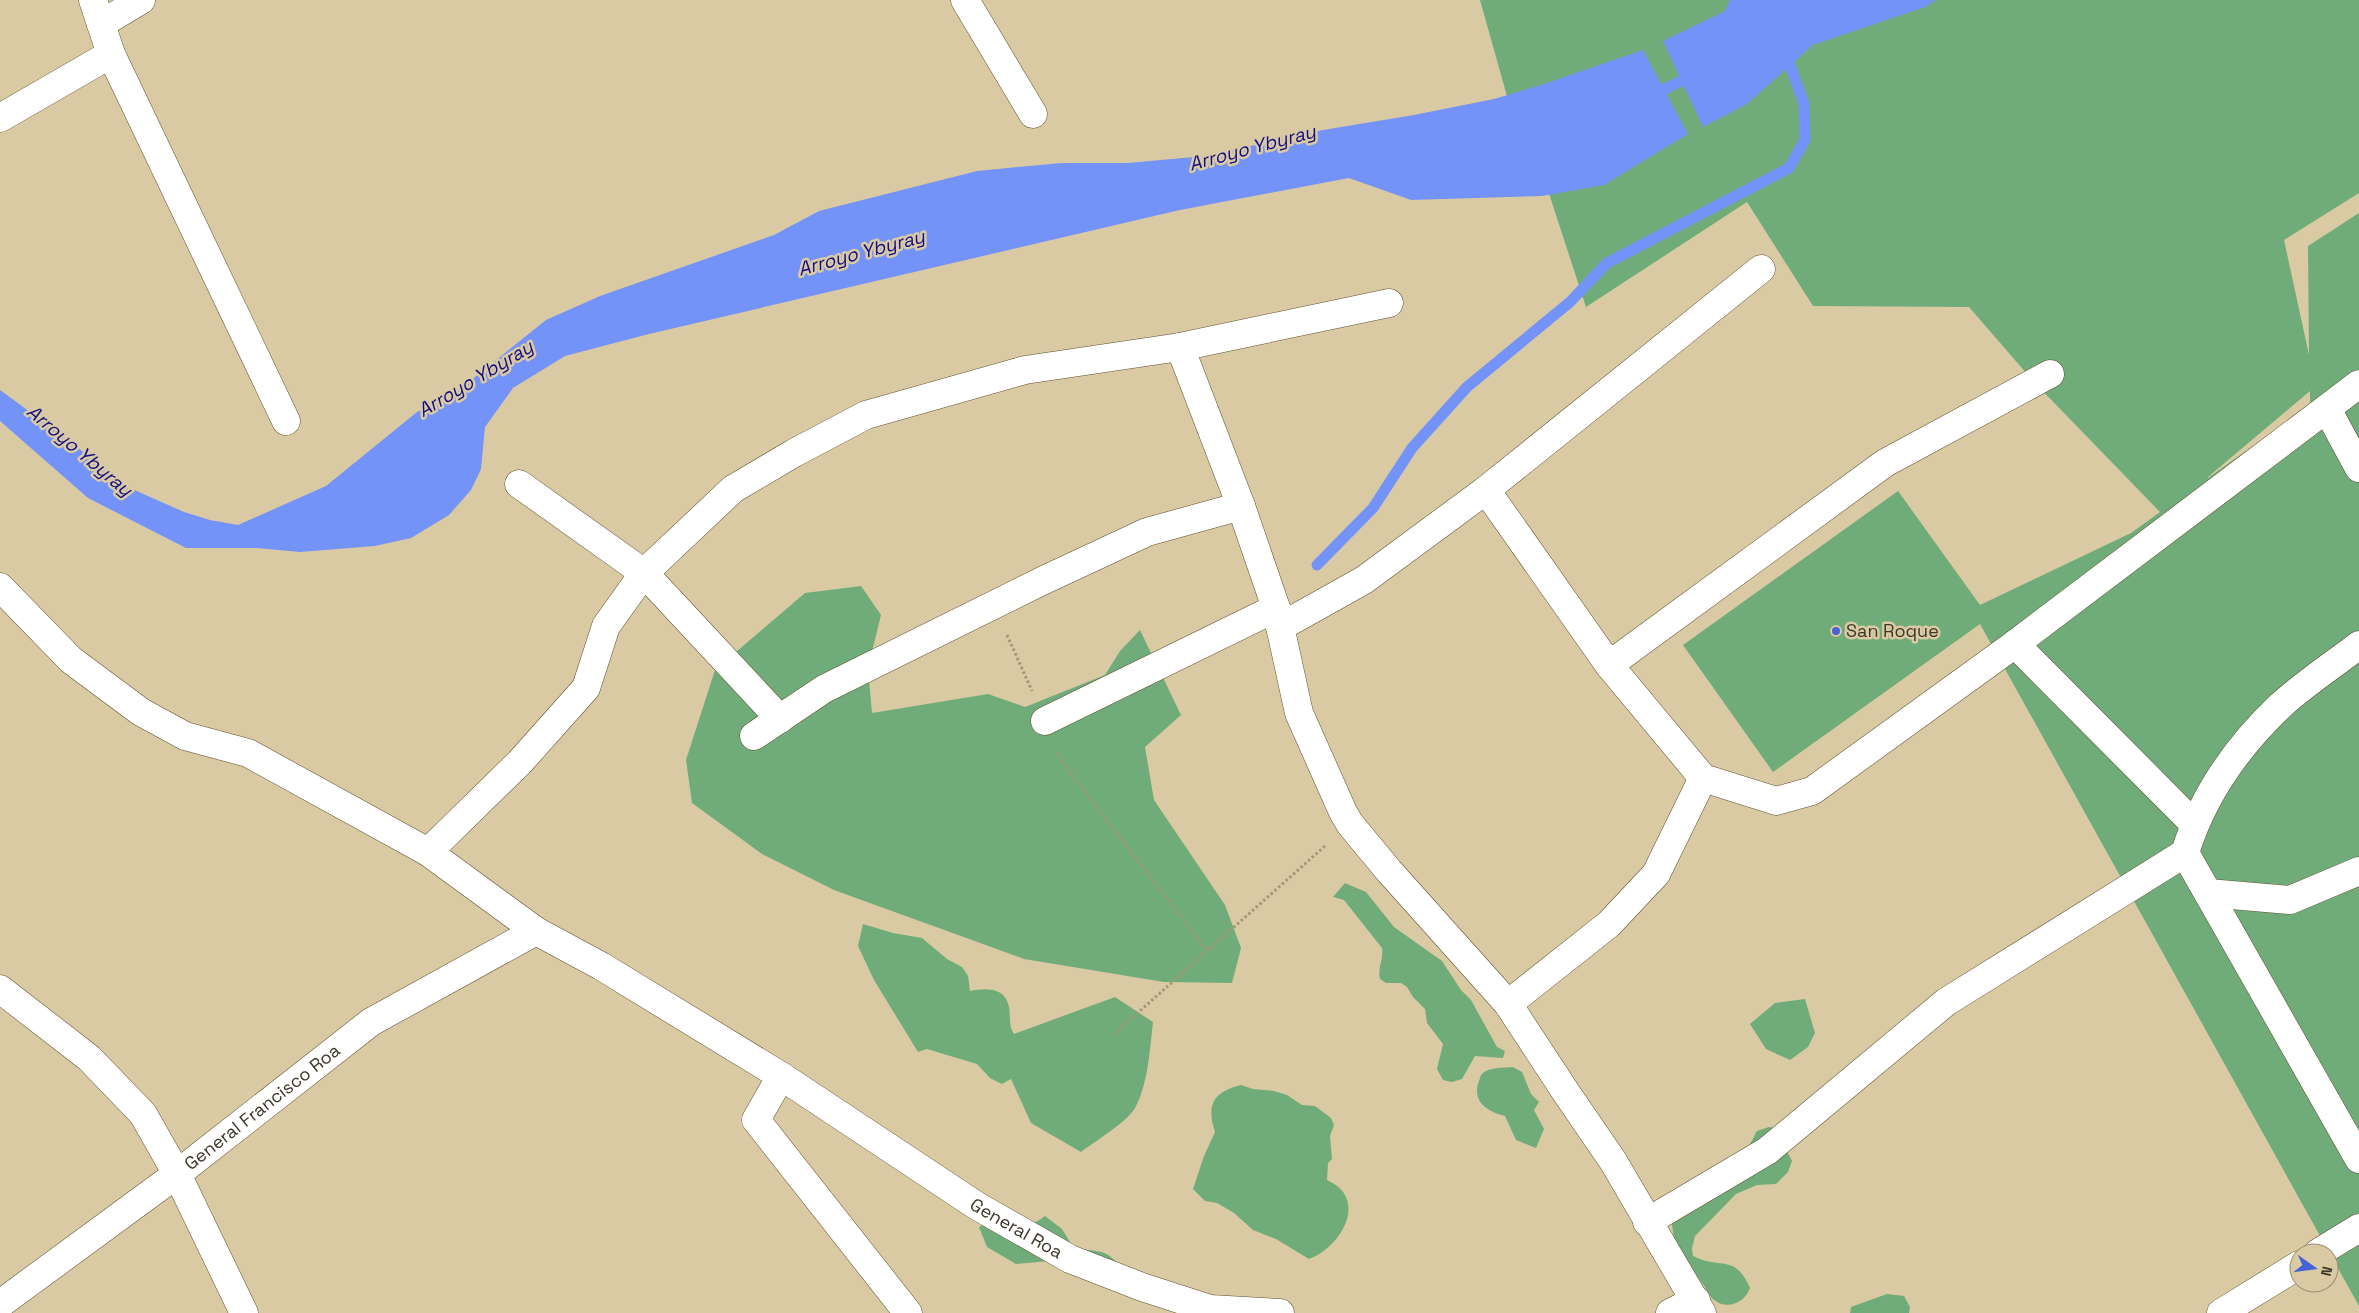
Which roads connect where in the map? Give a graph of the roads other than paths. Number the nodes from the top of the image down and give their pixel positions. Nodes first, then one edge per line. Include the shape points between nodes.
1 (141, 0) edge
2 (965, 0) edge
3 (97, 12) edge
4 (111, 54) junction
5 (1033, 114) dead end
6 (0, 118) edge
7 (1761, 269) dead end
8 (1389, 303) dead end
9 (1180, 347) junction
10 (2050, 374) dead end
11 (2359, 384) edge
12 (2327, 409) junction
13 (286, 421) dead end
14 (2359, 468) edge
15 (519, 484) dead end
16 (1486, 490) junction
17 (1241, 506) junction
18 (644, 573) junction
19 (0, 586) edge
20 (1278, 618) junction
21 (2015, 644) junction
22 (2359, 645) edge
23 (1609, 665) junction
24 (780, 719) junction
25 (1045, 722) road end
26 (754, 736) dead end
27 (1703, 778) junction
28 (2194, 824) junction
29 (428, 852) junction
30 (2185, 853) junction
31 (2359, 871) edge
32 (2208, 893) junction
33 (536, 931) junction
34 (0, 989) edge
35 (1508, 1004) junction
36 (781, 1076) junction
37 (2359, 1159) edge
38 (177, 1174) junction
39 (1647, 1222) junction
40 (2359, 1228) edge
41 (2334, 1243) edge
42 (2289, 1271) edge
43 (0, 1304) edge
44 (1699, 1306) edge
45 (244, 1313) edge
46 (908, 1313) edge
47 (1280, 1313) edge
48 (1670, 1313) edge
49 (2221, 1313) edge

1 - 3 street
2 - 5 street
3 - 4 street
4 - 6 street
4 - 13 street
7 - 16 street
8 - 9 street
9 - 17 street
9 - 18 street via 1025,370 866,415 733,489
10 - 23 street via 1885,463
11 - 12 street
12 - 14 street
12 - 21 street
15 - 18 street
16 - 20 street via 1364,580
16 - 23 street
17 - 20 street
17 - 24 street via 1147,532 824,689
18 - 24 street
18 - 29 street via 606,626 586,688 520,762
19 - 29 street, General Roa via 71,660 141,712 185,736 248,754
20 - 25 street
20 - 35 street via 1299,714 1350,824
21 - 27 street via 1812,791 1776,801
21 - 28 street
22 - 28 street via 2281,706 2235,754
23 - 27 street
24 - 26 street
27 - 35 street via 1656,874 1609,924
28 - 30 street
29 - 33 street, General Roa
30 - 32 street
30 - 39 street via 1946,1002 1767,1151
31 - 32 street via 2290,900
32 - 37 street
33 - 36 street, General Roa via 601,966
33 - 38 street, General Francisco Roa via 371,1022
34 - 38 street via 89,1058 130,1100 143,1114
35 - 39 street via 1613,1160
36 - 46 street via 756,1120
36 - 47 street, General Roa via 977,1206 1070,1259 1210,1309
38 - 43 street, General Francisco Roa
38 - 45 street
39 - 44 street
40 - 41 street
42 - 49 street
44 - 48 street

